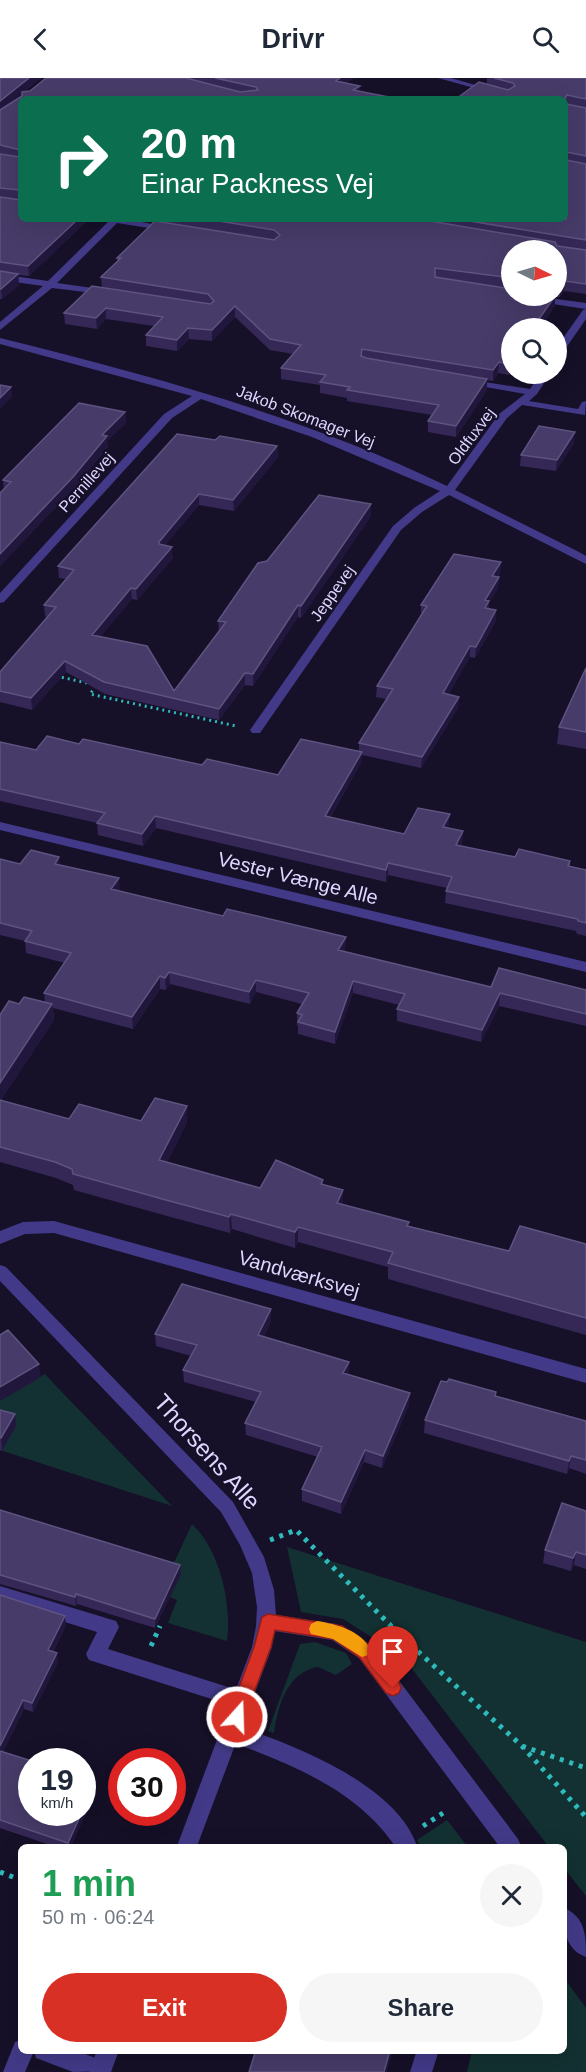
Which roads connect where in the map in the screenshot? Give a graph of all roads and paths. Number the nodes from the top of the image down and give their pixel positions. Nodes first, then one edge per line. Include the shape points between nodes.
1 (442, 78) edge
2 (497, 92) edge
3 (109, 222) edge
4 (130, 222) edge
5 (183, 231) edge
6 (0, 277) edge
7 (51, 284) junction
8 (118, 295) edge
9 (567, 303) edge
10 (586, 306) edge
11 (586, 312) edge
12 (0, 327) edge
13 (581, 328) edge
14 (0, 341) edge
15 (567, 344) edge
16 (455, 379) edge
17 (538, 384) edge
18 (533, 392) junction
19 (202, 394) junction
20 (520, 402) junction
21 (586, 404) edge
22 (450, 490) junction
23 (586, 561) edge
24 (0, 600) edge
25 (54, 676) edge
26 (256, 730) joint
27 (0, 826) edge
28 (586, 967) edge
29 (0, 1238) edge
30 (0, 1271) edge
31 (586, 1377) edge
32 (253, 1547) junction
33 (0, 1594) edge
34 (268, 1622) junction
35 (243, 1700) junction
36 (231, 1733) junction
37 (522, 1746) junction
38 (586, 1768) edge
39 (443, 1813) dead end
40 (586, 1817) edge
41 (410, 1840) edge
42 (188, 1844) edge
43 (510, 1844) edge
44 (0, 1872) edge
45 (18, 1879) edge
46 (567, 1922) edge
47 (586, 1947) edge
48 (21, 2054) edge
49 (54, 2054) edge
50 (107, 2054) edge
51 (427, 2054) edge
52 (14, 2072) edge
53 (100, 2072) edge
54 (421, 2072) edge

1 - 2 street
3 - 7 street
4 - 5 street
6 - 7 street
7 - 8 street
7 - 12 street
9 - 10 street
11 - 13 street
13 - 15 street
14 - 19 street, Jakob Skomager Vej
16 - 18 street, Oldfuxvej
17 - 18 street, Oldfuxvej
18 - 20 street, Oldfuxvej
19 - 22 street, Jakob Skomager Vej via 323,437
19 - 24 street, Pernillevej via 168,416
20 - 21 street, Oldfuxvej via 581,413
20 - 22 street, Oldfuxvej via 503,416
22 - 23 street, Jakob Skomager Vej
22 - 26 street, Jeppevej via 397,528
25 - 26 path via 97,685 90,694
27 - 28 street, Vester Vænge Alle
29 - 31 street, Vandværksvej via 23,1228 54,1227
30 - 32 street, Thorsens Alle via 227,1507
32 - 34 street, Thorsens Alle via 266,1596
32 - 37 path via 296,1530 401,1636
33 - 35 street via 109,1627 96,1654
34 - 35 street, Thorsens Alle
34 - 43 street via 336,1632 366,1652
35 - 36 street, Thorsens Alle
36 - 41 street via 336,1779
36 - 42 street, Thorsens Alle
37 - 38 path
37 - 40 path
39 - 41 path
44 - 45 path
46 - 47 street
48 - 52 street
49 - 53 street
50 - 53 street
51 - 54 street

